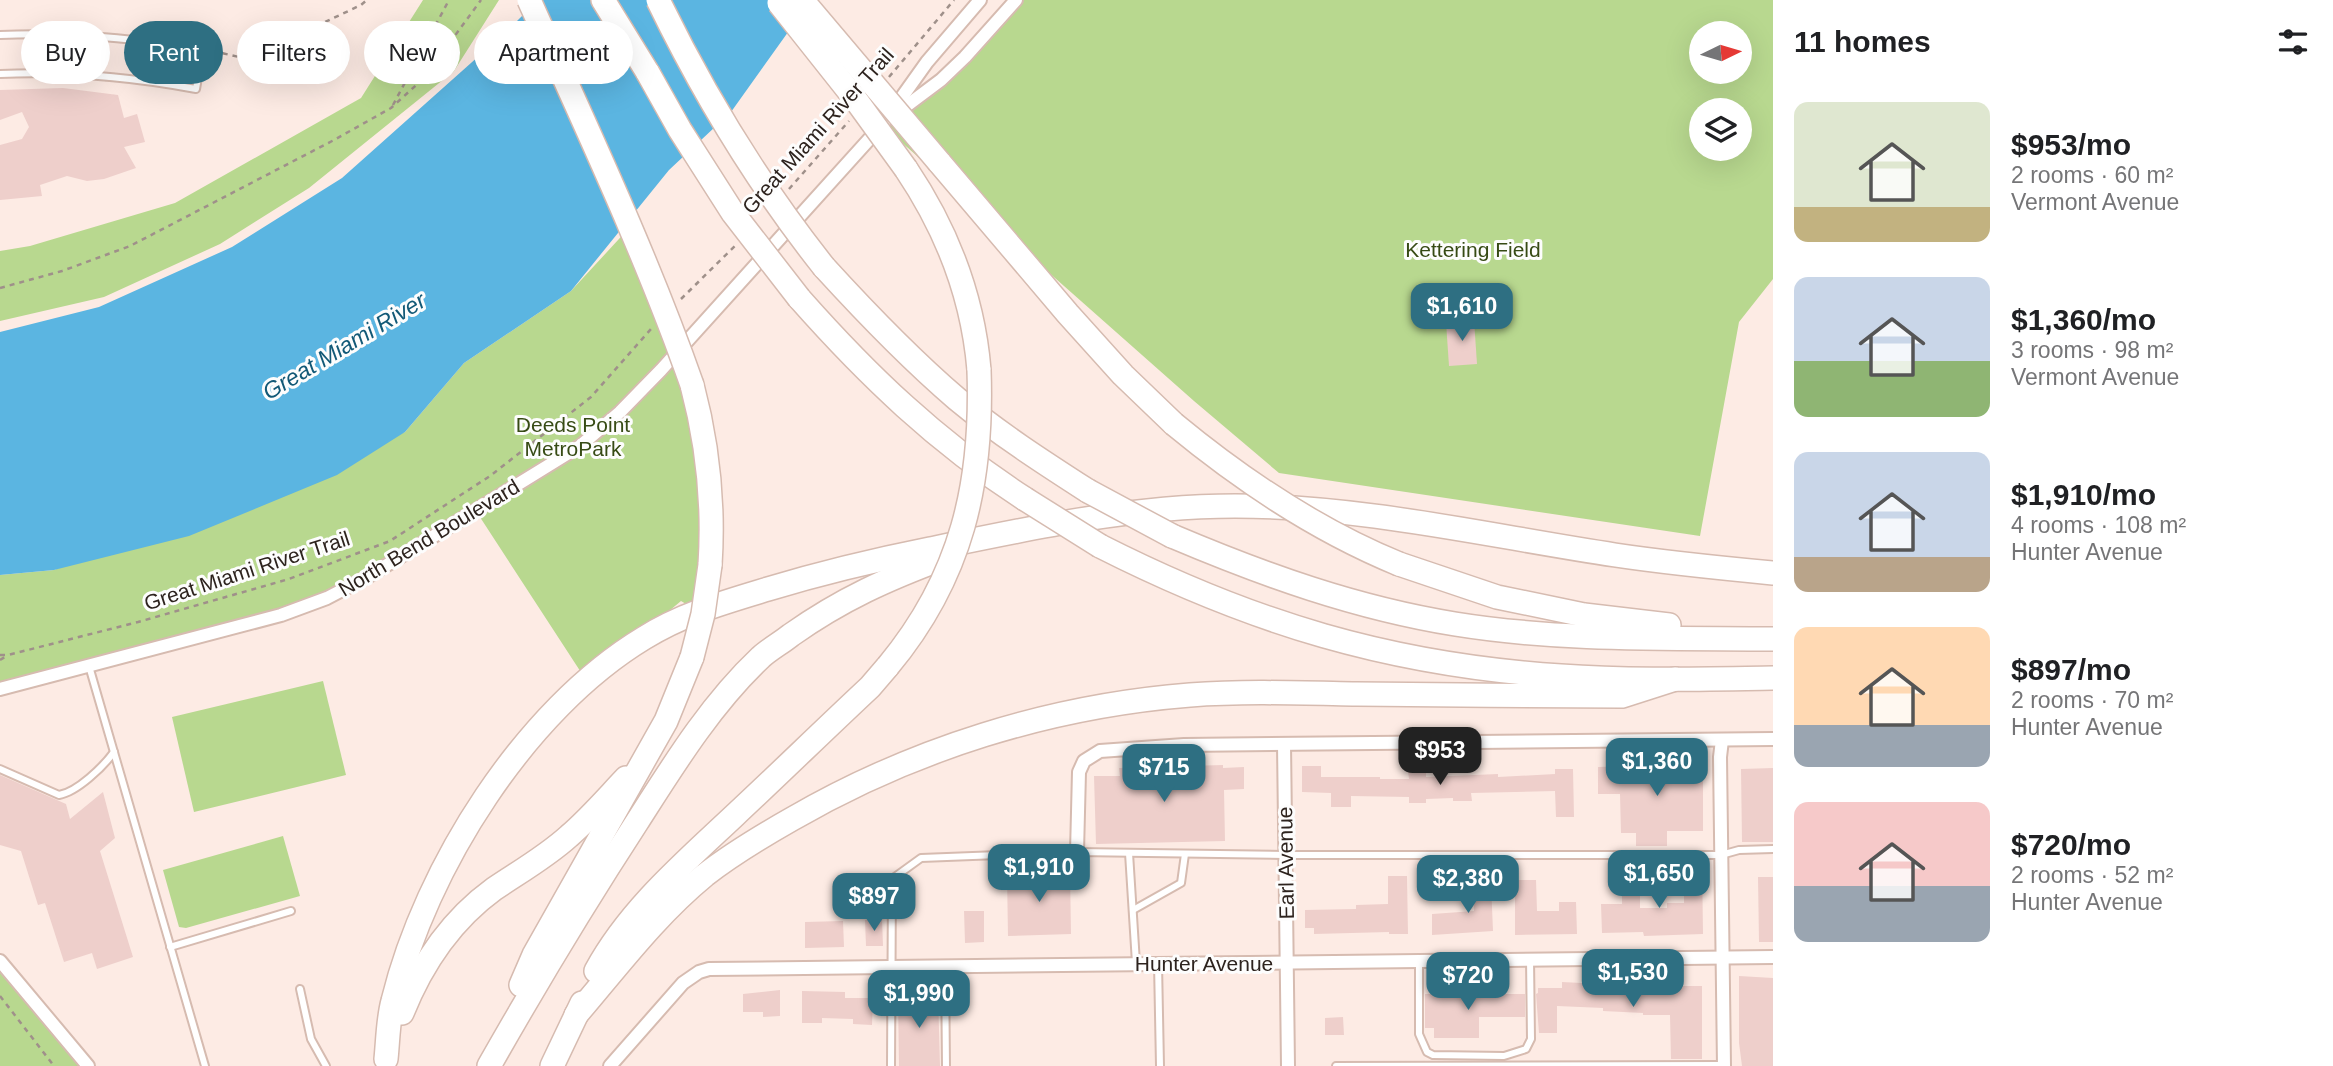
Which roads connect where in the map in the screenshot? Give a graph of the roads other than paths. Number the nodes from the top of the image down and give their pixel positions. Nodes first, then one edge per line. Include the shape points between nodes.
1 (529, 0) edge
2 (603, 0) edge
3 (613, 0) edge
4 (658, 0) edge
5 (777, 0) edge
6 (802, 0) edge
7 (981, 0) edge
8 (1016, 0) edge
9 (0, 35) edge
10 (648, 73) junction
11 (0, 74) edge
12 (882, 125) junction
13 (1014, 531) junction
14 (1773, 573) edge
15 (1773, 638) edge
16 (89, 664) junction
17 (1773, 678) edge
18 (1675, 679) junction
19 (0, 689) edge
20 (1773, 739) edge
21 (1722, 740) junction
22 (1284, 744) junction
23 (114, 752) junction
24 (647, 756) junction
25 (0, 769) edge
26 (1773, 849) edge
27 (1077, 852) junction
28 (1129, 853) junction
29 (1185, 853) junction
30 (1286, 855) junction
31 (1721, 855) junction
32 (1133, 910) junction
33 (291, 911) dead end
34 (170, 947) junction
35 (1773, 957) edge
36 (1724, 958) junction
37 (1530, 959) junction
38 (0, 961) edge
39 (1419, 961) junction
40 (1136, 963) junction
41 (1158, 963) junction
42 (1287, 964) junction
43 (944, 966) junction
44 (891, 967) junction
45 (300, 989) dead end
46 (576, 1015) junction
47 (386, 1062) edge
48 (1724, 1065) edge
49 (88, 1066) edge
50 (205, 1066) edge
51 (327, 1066) edge
52 (488, 1066) edge
53 (552, 1066) edge
54 (610, 1066) edge
55 (891, 1066) edge
56 (946, 1066) edge
57 (1160, 1066) edge
58 (1288, 1066) edge
59 (1336, 1066) edge

1 - 24 highway, bridge via 671,327 702,425 711,519 705,602 678,696
2 - 10 highway
3 - 10 highway
4 - 15 highway, bridge via 732,138 824,267 893,341 958,400 1088,491 1172,536 1264,574 1368,606 1456,624 1535,633
5 - 46 highway, bridge via 906,169 953,254 972,320 979,370 979,441 973,488 962,530 933,599 908,640 870,687 642,907 598,969
6 - 15 highway, bridge via 1123,375 1174,424 1276,501 1399,564 1497,597 1560,610
7 - 12 street, North Bend Boulevard via 927,62
8 - 12 street, North Bend Boulevard via 941,80
9 - 11 lane via 125,38 203,50 196,89 80,74
10 - 18 highway, bridge via 727,203 837,341 977,468 1100,546 1230,606 1354,645 1490,670
12 - 16 street, North Bend Boulevard via 661,370 580,446 327,598 281,615
13 - 14 highway via 1172,508 1347,512 1615,555
13 - 47 highway via 860,563 682,617 642,639 586,680 500,778 447,861 401,971
13 - 52 highway via 887,579 825,611 762,656 678,758
16 - 19 street, North Bend Boulevard
16 - 23 lane
17 - 18 highway
18 - 46 highway via 1622,696 1191,695 1058,715 960,742 850,787 706,874 658,916
20 - 21 street
21 - 22 street
21 - 31 street
22 - 27 street via 1184,745 1094,753 1084,761 1079,777
22 - 30 street, Earl Avenue
23 - 25 lane via 68,793 59,794
23 - 34 lane
24 - 47 highway via 569,837 475,904 446,933 415,983
24 - 52 highway via 534,955
26 - 31 lane
27 - 28 lane
27 - 44 lane via 921,858 892,879
28 - 29 lane
28 - 32 lane
29 - 30 lane
29 - 32 lane via 1181,883
30 - 31 lane
30 - 42 street, Earl Avenue
31 - 36 street
32 - 40 lane
33 - 34 lane
34 - 50 lane
35 - 36 street, Hunter Avenue
36 - 37 street, Hunter Avenue
36 - 48 street
37 - 39 street, Hunter Avenue
37 - 39 lane via 1531,1039 1526,1049 1504,1056 1427,1052 1419,1034
38 - 49 street
39 - 42 street, Hunter Avenue
40 - 41 street, Hunter Avenue
40 - 43 street, Hunter Avenue
41 - 42 street, Hunter Avenue
41 - 57 lane
42 - 58 street, Earl Avenue
43 - 44 street, Hunter Avenue
43 - 56 lane
44 - 54 street, Hunter Avenue via 699,972
44 - 55 lane
45 - 51 lane via 312,1040
46 - 53 highway
48 - 59 lane

